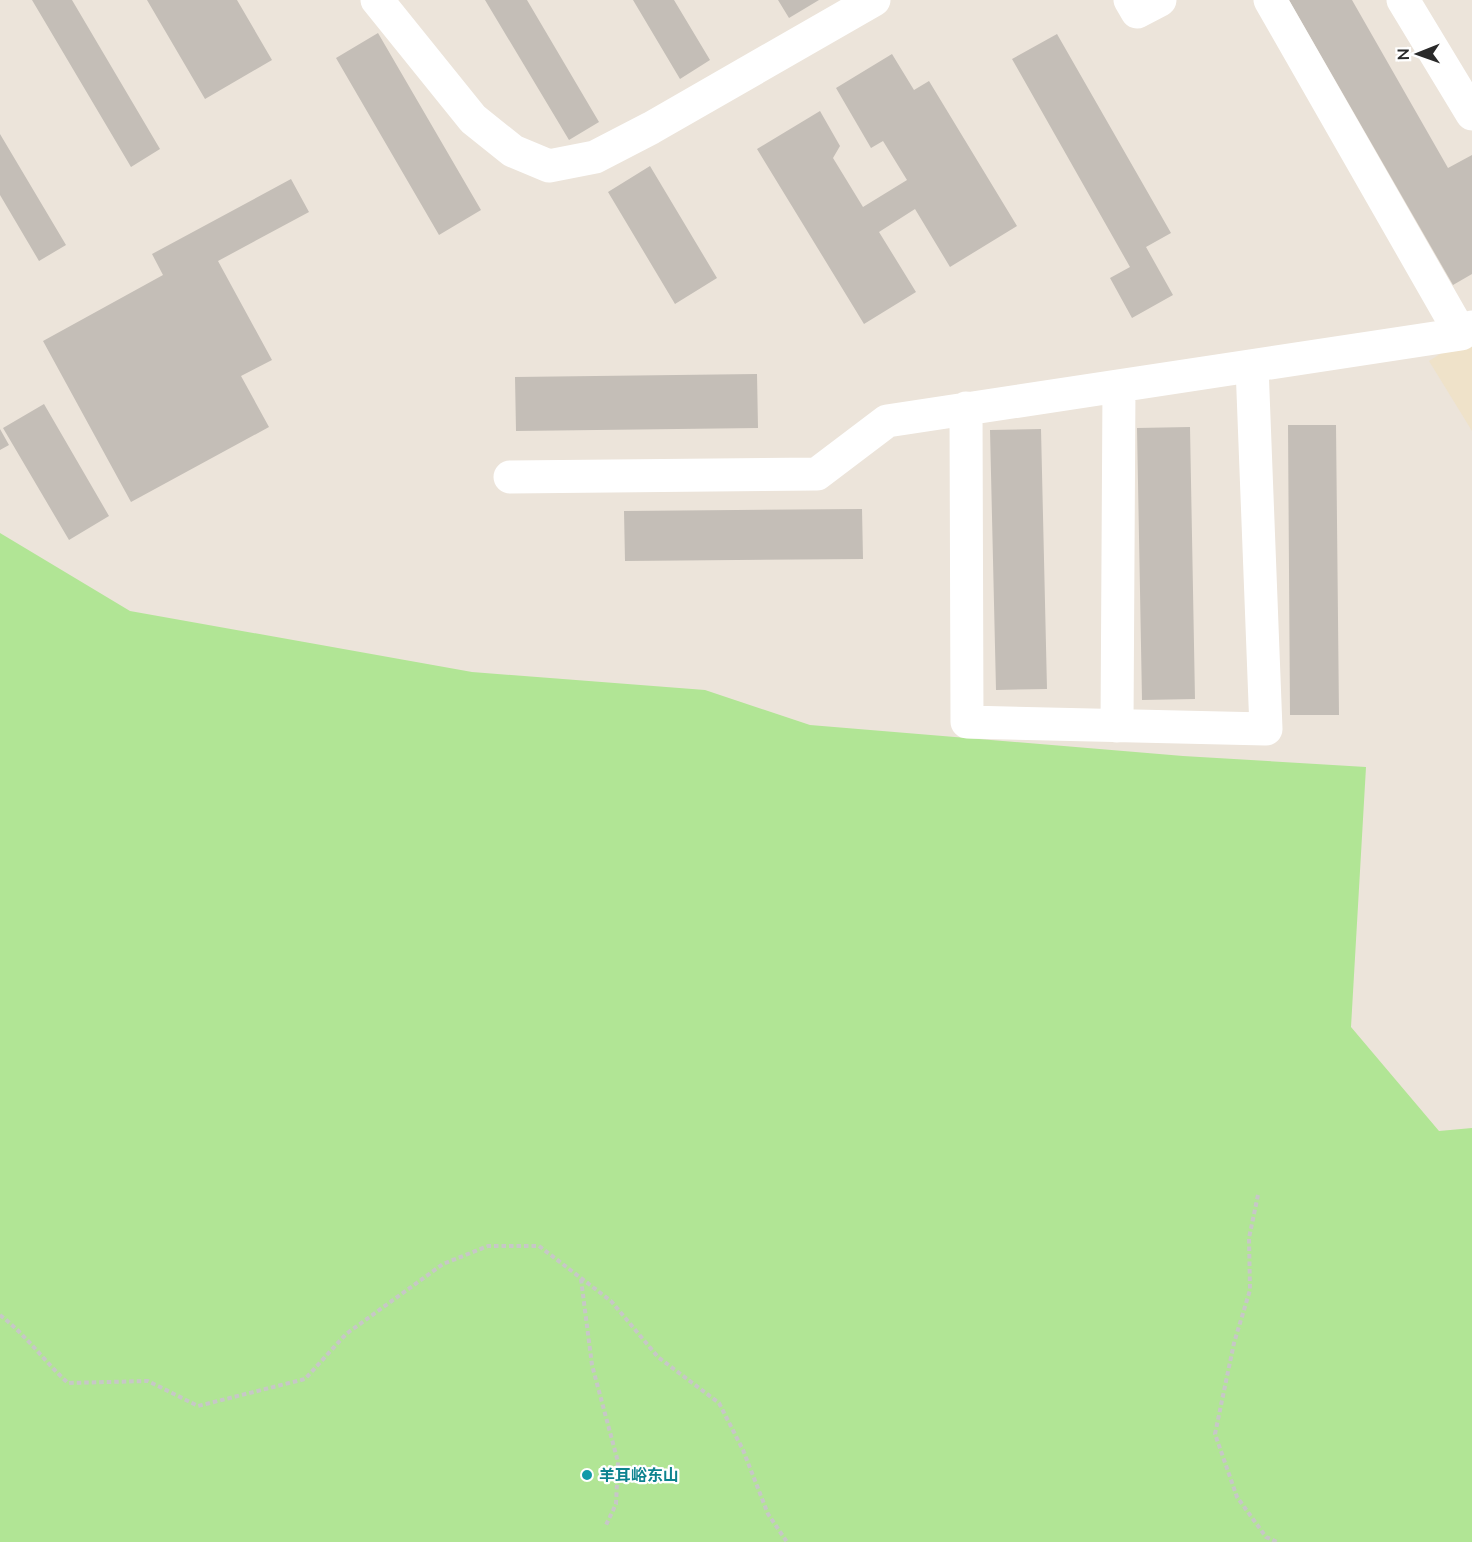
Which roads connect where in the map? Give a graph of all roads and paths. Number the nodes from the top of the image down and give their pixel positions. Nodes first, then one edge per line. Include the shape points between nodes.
1 (377, 0) edge
2 (874, 0) edge
3 (1130, 0) edge
4 (1160, 0) edge
5 (1270, 0) edge
6 (1403, 0) edge
7 (1472, 114) edge
8 (1467, 331) edge
9 (1252, 366) junction
10 (1119, 386) junction
11 (966, 408) junction
12 (510, 477) dead end
13 (1117, 726) junction
14 (1258, 1194) dead end
15 (581, 1278) junction
16 (0, 1315) edge
17 (606, 1526) dead end
18 (787, 1542) edge
19 (1277, 1542) edge

1 - 2 street via 473,119 513,151 549,166 595,157
3 - 4 street via 1137,12
5 - 8 street
6 - 7 street
8 - 9 street
9 - 10 street
9 - 13 street via 1266,729
10 - 11 street
10 - 13 street
11 - 12 street via 887,421 817,474
11 - 13 street via 968,722
14 - 19 path via 1249,1238 1250,1290 1234,1343 1215,1434 1237,1497 1266,1537
15 - 16 path via 539,1246 488,1246 442,1264 346,1334 305,1379 198,1406 148,1381 68,1383 21,1331
15 - 17 path via 592,1365 618,1462 616,1504
15 - 18 path via 611,1300 658,1357 719,1403 768,1514

